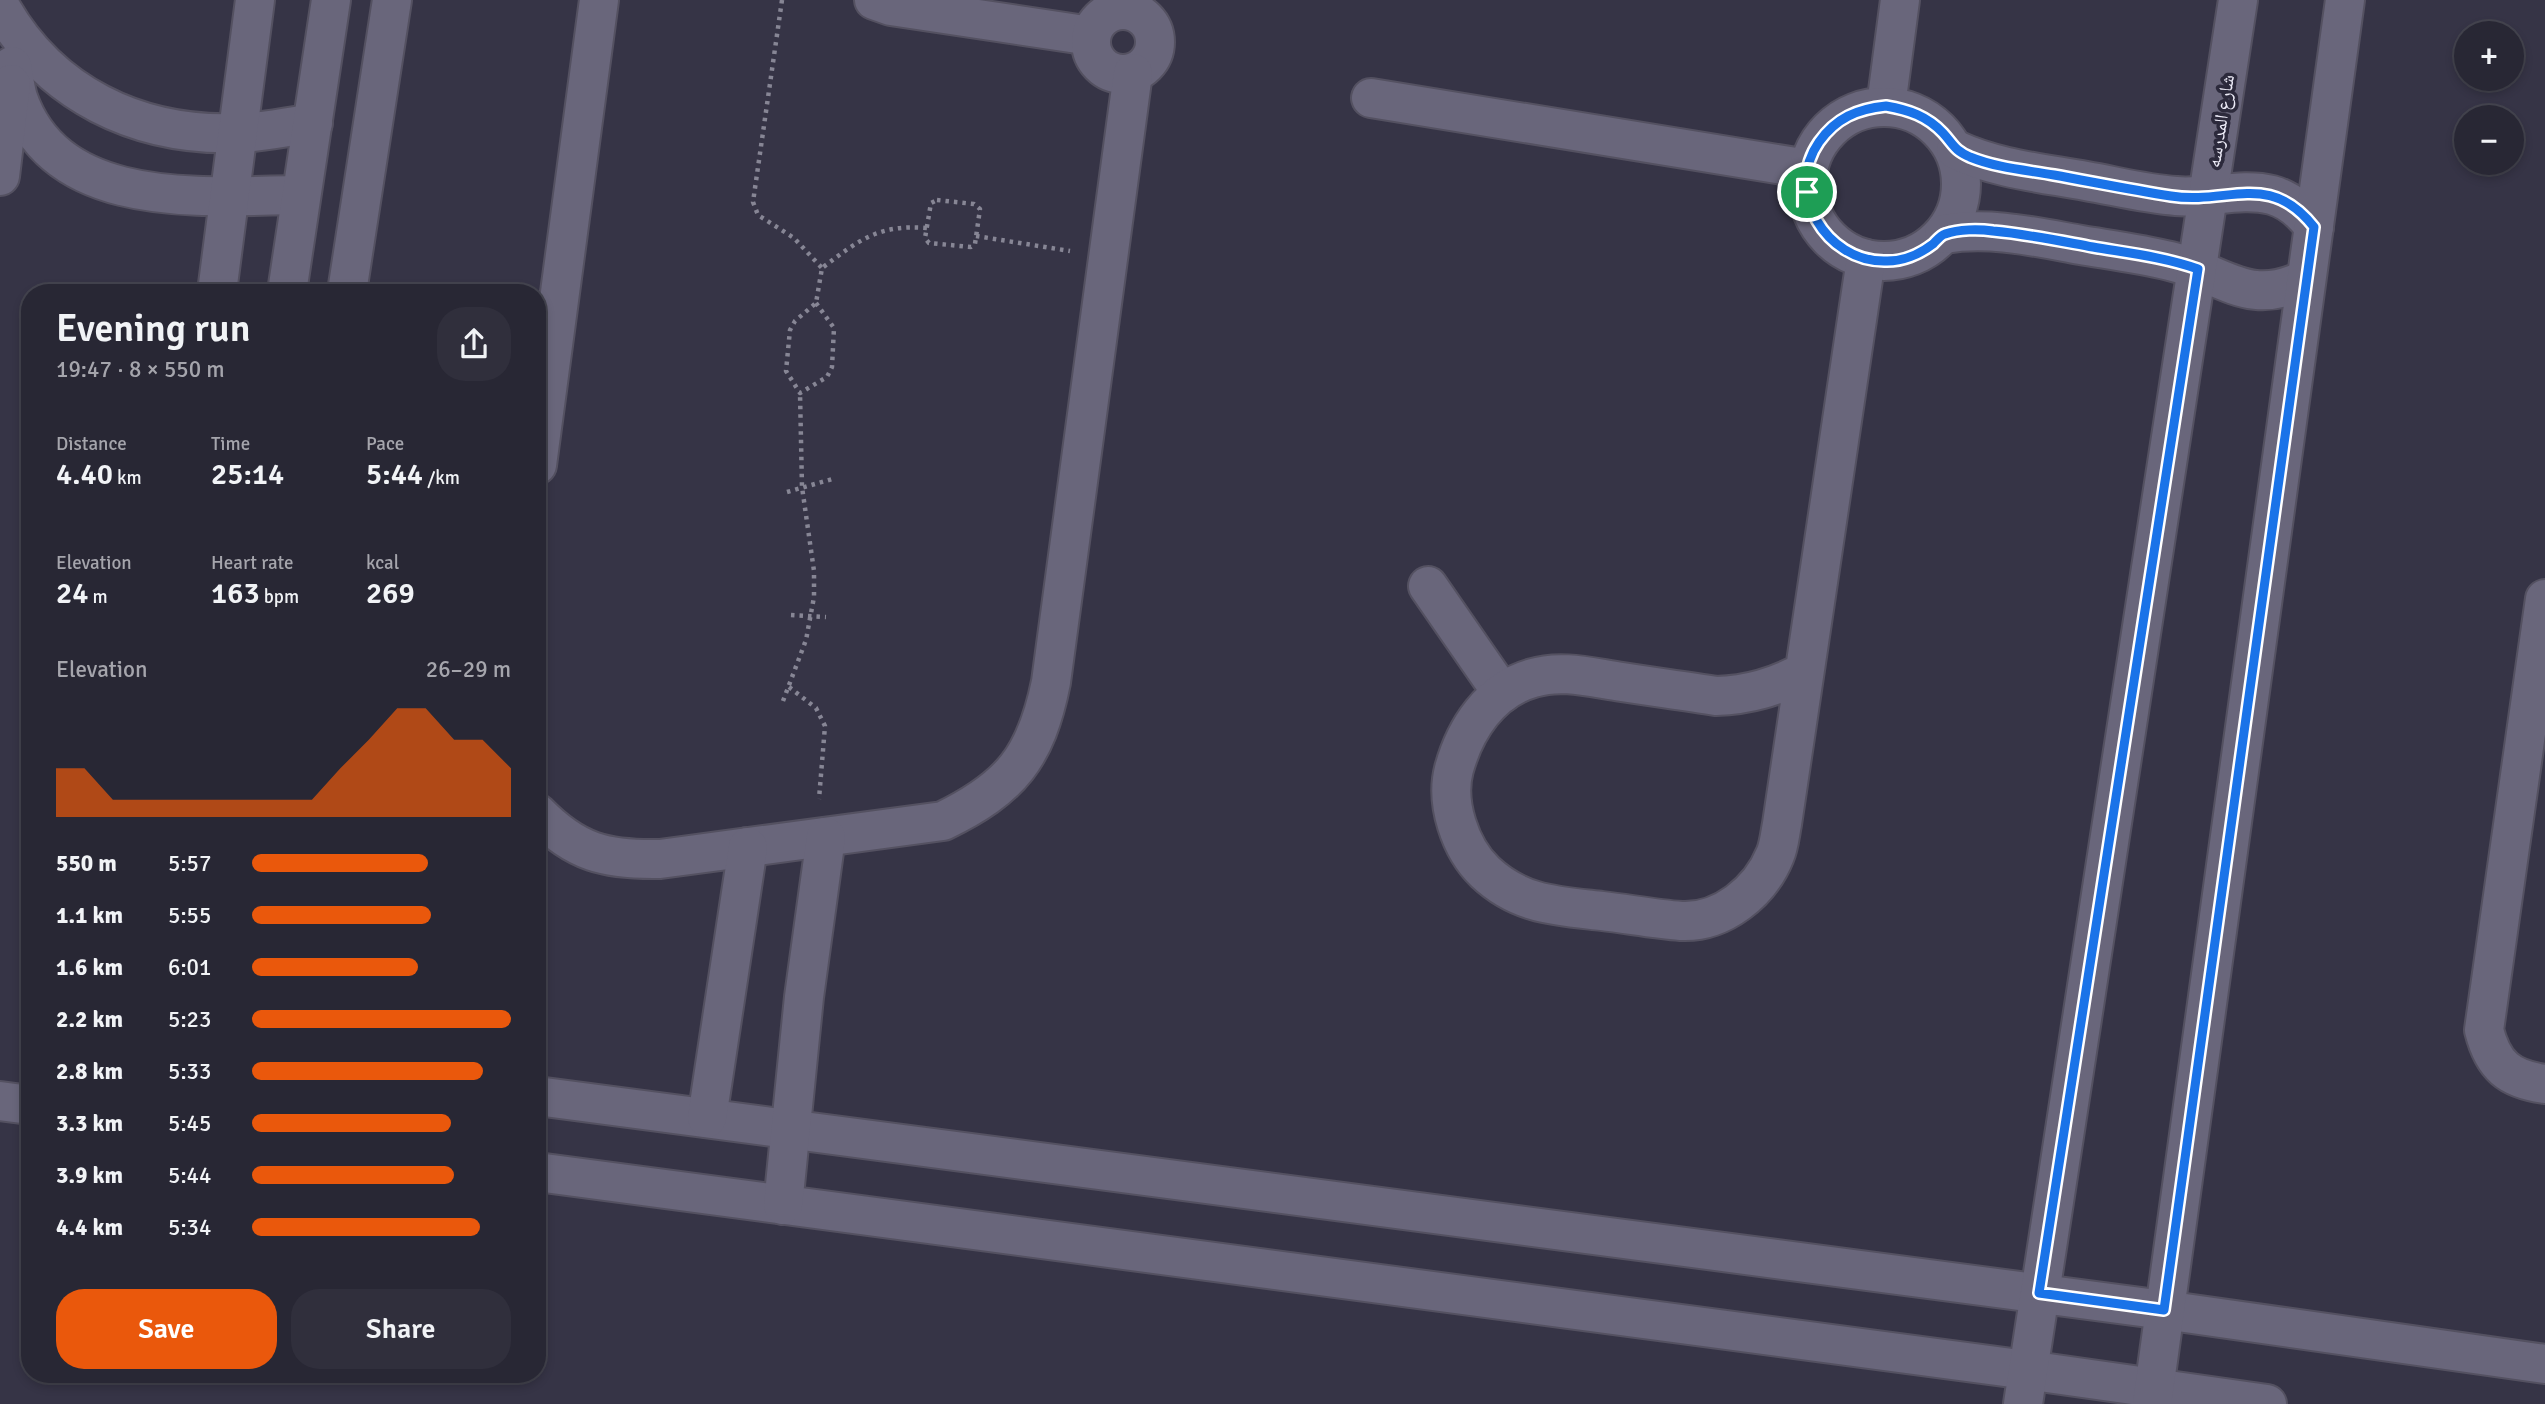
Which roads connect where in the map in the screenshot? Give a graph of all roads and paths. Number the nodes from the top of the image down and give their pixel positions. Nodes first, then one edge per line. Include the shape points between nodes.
1 (255, 0) edge
2 (331, 0) edge
3 (392, 0) edge
4 (599, 0) edge
5 (782, 0) edge
6 (874, 0) edge
7 (1900, 0) edge
8 (2238, 0) edge
9 (2345, 0) edge
10 (1137, 5) edge
11 (5, 14) edge
12 (1091, 36) junction
13 (12, 66) junction
14 (1133, 73) junction
15 (1371, 98) dead end
16 (1886, 106) junction
17 (313, 123) junction
18 (236, 133) junction
19 (1956, 150) junction
20 (1808, 169) junction
21 (0, 176) edge
22 (300, 195) junction
23 (230, 196) junction
24 (2208, 197) junction
25 (2314, 227) junction
26 (927, 228) junction
27 (1944, 234) junction
28 (976, 236) junction
29 (1109, 257) junction
30 (1866, 259) junction
31 (822, 268) junction
32 (2198, 269) junction
33 (2306, 279) junction
34 (218, 284) edge
35 (288, 284) edge
36 (348, 284) edge
37 (816, 303) junction
38 (800, 393) junction
39 (546, 398) edge
40 (836, 478) dead end
41 (802, 487) junction
42 (787, 492) dead end
43 (1428, 586) dead end
44 (2545, 599) edge
45 (792, 615) dead end
46 (810, 617) junction
47 (826, 617) dead end
48 (1804, 672) junction
49 (789, 687) junction
50 (1502, 693) junction
51 (783, 701) dead end
52 (546, 822) edge
53 (826, 837) junction
54 (748, 847) junction
55 (2545, 1084) edge
56 (546, 1097) edge
57 (0, 1101) edge
58 (21, 1104) edge
59 (707, 1118) junction
60 (791, 1129) junction
61 (546, 1173) edge
62 (783, 1205) junction
63 (2039, 1293) junction
64 (2164, 1310) junction
65 (2545, 1364) edge
66 (2025, 1387) edge
67 (2153, 1396) edge
68 (2267, 1404) edge

1 - 18 street
2 - 17 street
3 - 36 street
4 - 39 street
5 - 31 path via 754,209 794,238
6 - 12 street
7 - 16 street
8 - 24 street, شارع المدرسه
9 - 25 street
10 - 12 street via 1105,15
10 - 14 street via 1156,41 1150,60
11 - 13 street
11 - 18 street via 40,60 66,85 95,102 160,125
12 - 14 street via 1091,47 1102,66 1111,72
13 - 21 street
13 - 23 street via 18,97 31,125 50,150 75,169 152,193
14 - 29 street
15 - 20 street
16 - 19 street via 1927,119
16 - 20 street via 1844,117 1815,148
17 - 18 street
17 - 22 street
18 - 23 street
19 - 24 street via 2001,166 2174,196
19 - 27 street via 1961,194 1956,215
20 - 30 street via 1813,215 1826,235 1844,250
22 - 23 street
22 - 35 street
23 - 34 street
24 - 25 street via 2256,192 2273,195 2289,202
24 - 32 street, شارع المدرسه
25 - 33 street
26 - 28 path via 929,243 971,247
26 - 28 path via 931,203 974,204 980,209
26 - 31 path via 900,227 874,233
27 - 30 street via 1901,260
27 - 32 street via 1992,230
28 - 29 path
29 - 53 street via 1051,682 1044,718 1028,752 1005,782 976,805 943,821
30 - 48 street
31 - 37 path
32 - 33 street via 2259,291
32 - 63 street, شارع المدرسه
33 - 64 street
37 - 38 path via 790,331 786,371
37 - 38 path via 834,328 832,367 827,377
38 - 41 path
40 - 41 path
41 - 42 path
41 - 46 path via 814,570
43 - 50 street
44 - 55 street via 2484,1030 2488,1047 2511,1074
45 - 46 path
46 - 47 path
46 - 49 path
48 - 50 street via 1762,691 1739,695 1716,696 1568,674 1533,678
48 - 50 street via 1776,854 1762,880 1740,901 1713,916 1684,921 1541,904 1510,891 1483,870 1464,843 1454,811 1452,778 1466,735
49 - 51 path
49 - 53 path via 816,708 825,726 819,801
52 - 54 street via 588,851 623,860
53 - 54 street
53 - 60 street
54 - 59 street
56 - 59 street
57 - 58 street
59 - 60 street
60 - 62 street
60 - 63 street
61 - 62 street
62 - 66 street
63 - 64 street
63 - 66 street, شارع المدرسه
64 - 65 street
64 - 67 street
66 - 67 street
67 - 68 street

